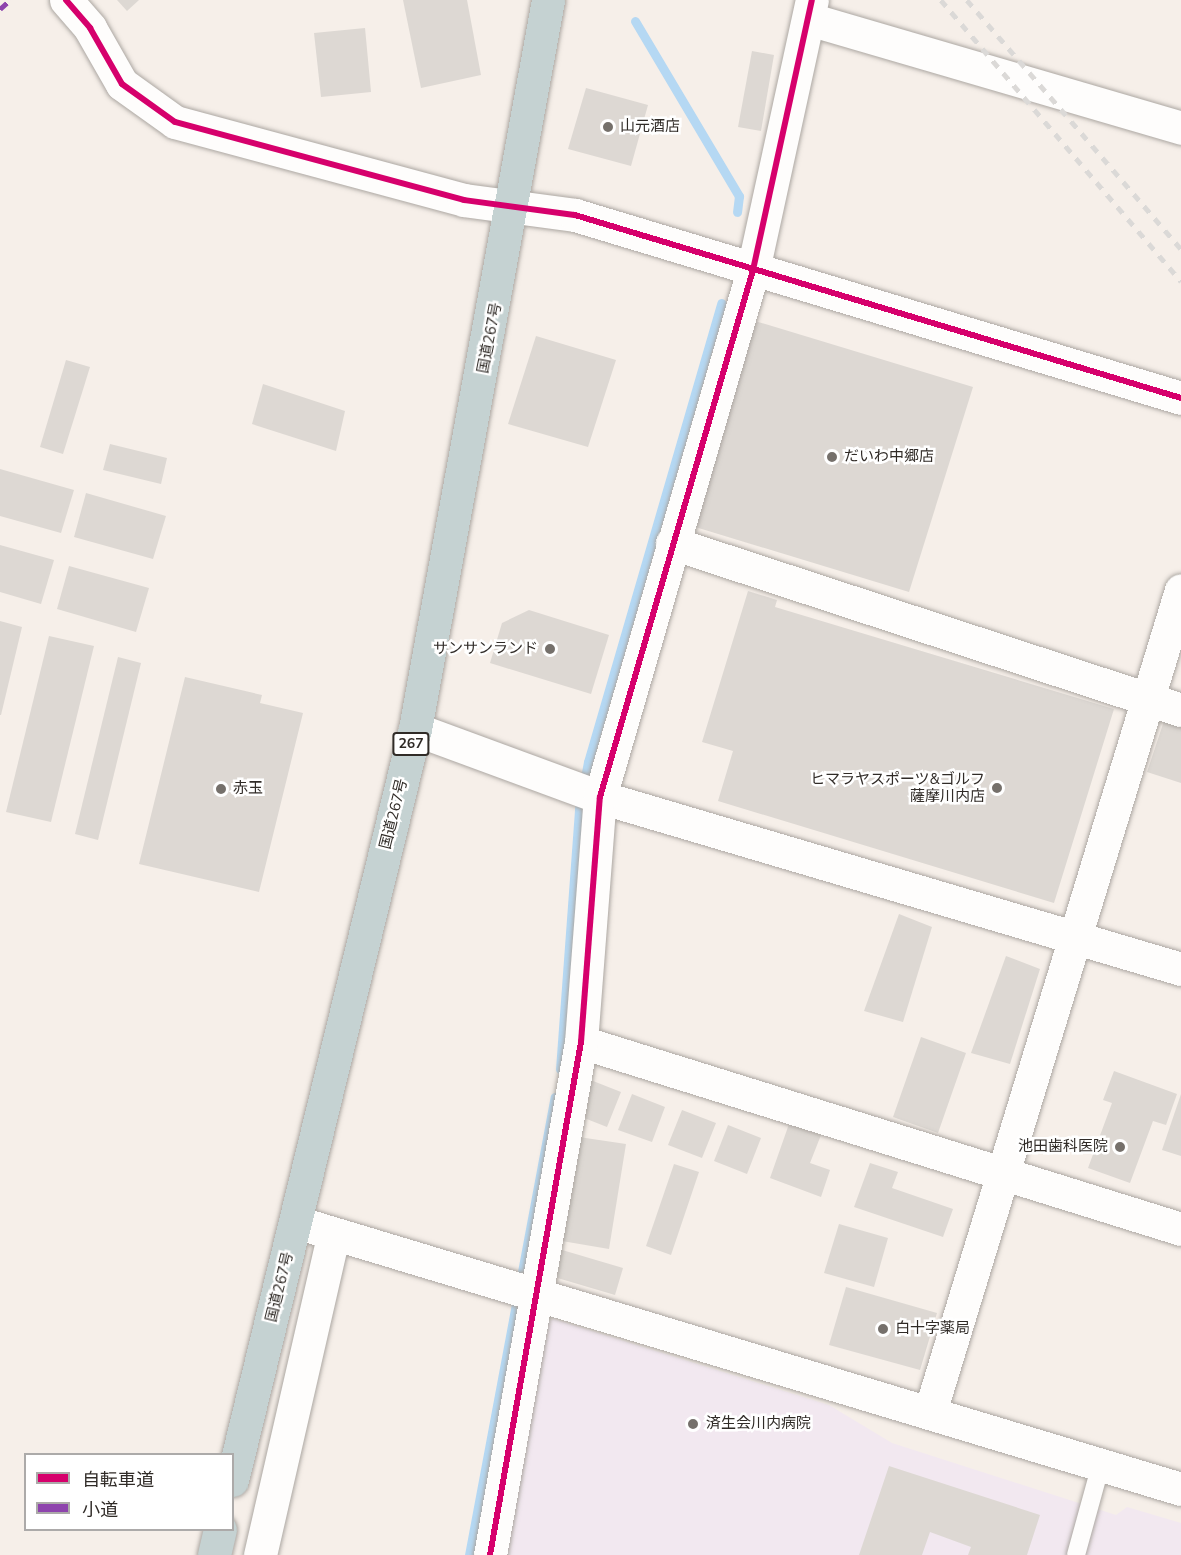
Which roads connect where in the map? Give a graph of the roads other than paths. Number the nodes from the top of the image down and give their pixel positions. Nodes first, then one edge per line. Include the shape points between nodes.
1 (66, 0) edge
2 (548, 0) edge
3 (810, 9) edge
4 (1181, 128) edge
5 (514, 206) junction
6 (753, 270) junction
7 (1181, 398) edge
8 (672, 543) junction
9 (1181, 590) edge
10 (1148, 701) junction
11 (1181, 710) edge
12 (415, 729) junction
13 (589, 793) junction
14 (1076, 937) junction
15 (1181, 969) edge
16 (581, 1042) junction
17 (1003, 1174) junction
18 (296, 1222) junction
19 (1181, 1229) edge
20 (333, 1235) junction
21 (526, 1287) junction
22 (930, 1412) junction
23 (1101, 1464) junction
24 (234, 1472) edge
25 (1181, 1488) edge
26 (220, 1531) edge
27 (214, 1555) edge
28 (260, 1555) edge
29 (490, 1555) edge
30 (1076, 1555) edge

1 - 5 street via 90,28 123,84 175,122 464,200
2 - 5 highway, 国道267号 / 267
3 - 4 street
3 - 6 street
5 - 6 street via 575,215
5 - 12 highway, 国道267号 / 267
6 - 7 street
6 - 8 street
8 - 10 street
8 - 13 street
9 - 10 street
10 - 11 street
10 - 14 street
12 - 13 street
12 - 18 highway, 国道267号 / 267
13 - 14 street
13 - 16 street
14 - 15 street
14 - 17 street
16 - 17 street
16 - 21 street
17 - 19 street
17 - 22 street
18 - 20 street
18 - 24 highway, 国道267号 / 267
20 - 21 street
20 - 28 street
21 - 22 street
21 - 29 street
22 - 23 street
23 - 25 street
23 - 30 lane
26 - 27 highway

